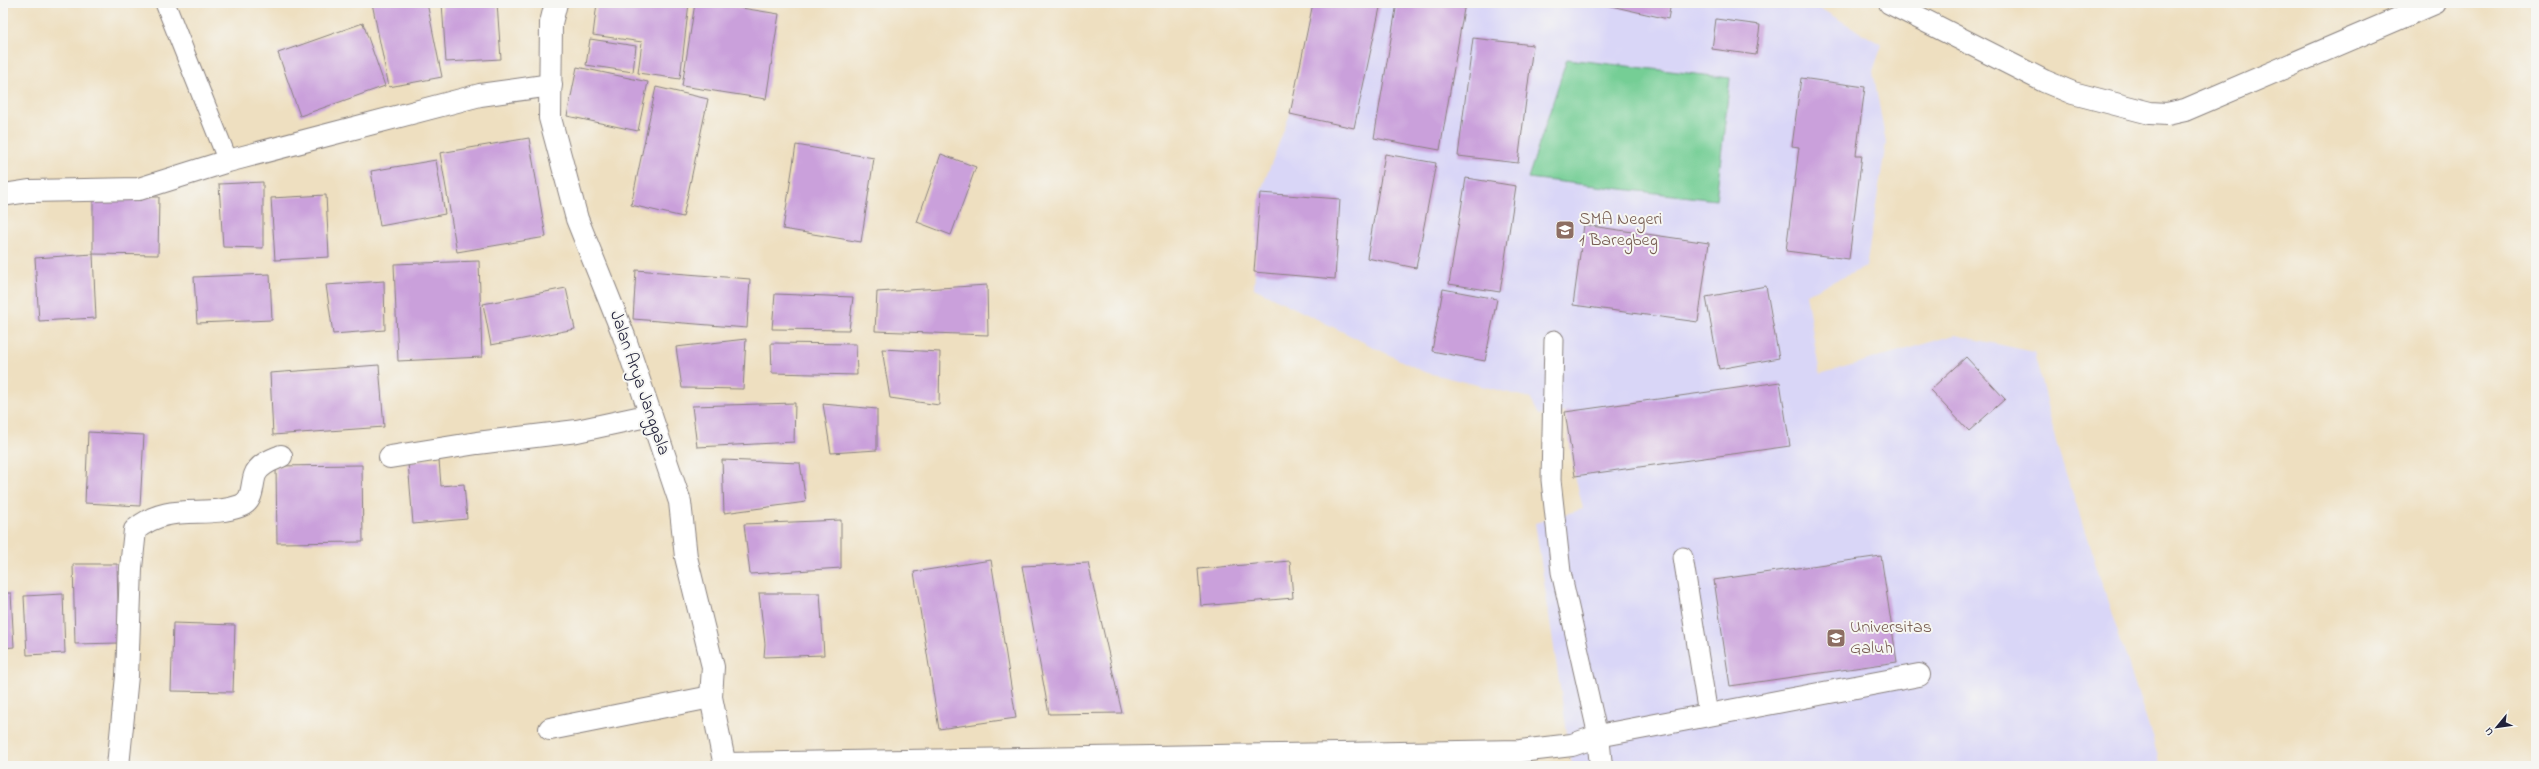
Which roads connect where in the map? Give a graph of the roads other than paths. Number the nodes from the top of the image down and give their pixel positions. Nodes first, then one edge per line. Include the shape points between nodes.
1 (165, 3) edge
2 (556, 3) edge
3 (1890, 3) edge
4 (2435, 3) edge
5 (551, 85) junction
6 (228, 161) junction
7 (3, 195) edge
8 (1554, 340) dead end
9 (651, 415) junction
10 (281, 456) dead end
11 (390, 457) dead end
12 (1683, 557) dead end
13 (1918, 675) dead end
14 (711, 697) junction
15 (1708, 715) junction
16 (550, 729) dead end
17 (1598, 736) junction
18 (724, 765) edge
19 (118, 766) edge
20 (1601, 766) edge

1 - 6 lane
2 - 5 street, Jalan Arya Janggala via 551,23
3 - 4 street via 2044,81 2073,93 2150,113 2167,114 2185,110
5 - 6 street via 480,95
5 - 9 street, Jalan Arya Janggala via 550,118 577,219 624,336
6 - 7 street via 139,189 29,191
8 - 17 lane via 1551,480 1561,572
9 - 11 street via 577,431 476,443
9 - 14 street, Jalan Arya Janggala via 680,502 686,557 713,667
10 - 19 street via 266,462 255,474 250,498 242,506 160,515 146,521 135,530 127,676
12 - 15 lane
13 - 15 street
14 - 16 street
14 - 18 street, Jalan Arya Janggala
15 - 17 street
17 - 18 street via 1572,745 1520,751
17 - 20 street

